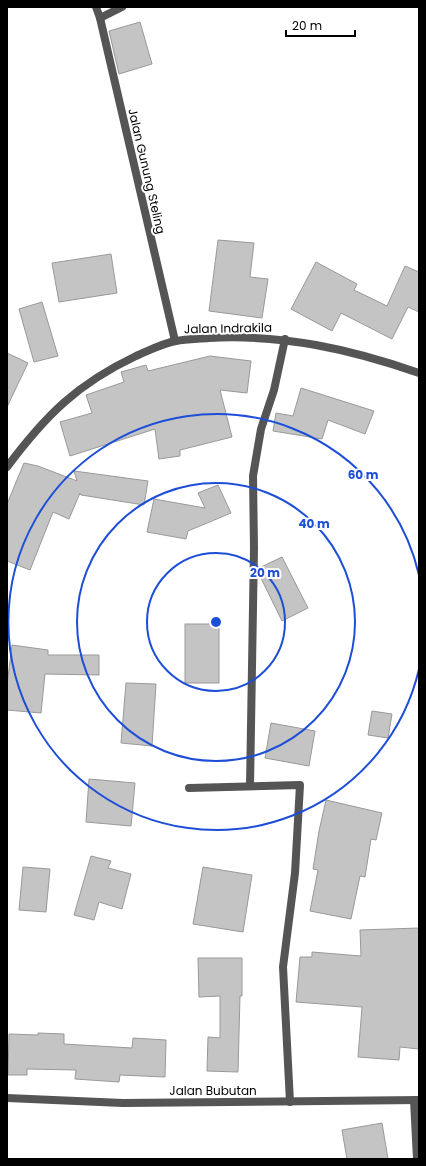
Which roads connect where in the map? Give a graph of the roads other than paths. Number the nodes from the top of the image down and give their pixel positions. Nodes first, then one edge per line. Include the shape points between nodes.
1 (96, 7) edge
2 (122, 7) edge
3 (100, 18) junction
4 (285, 339) junction
5 (175, 341) junction
6 (419, 373) edge
7 (7, 467) edge
8 (250, 786) junction
9 (189, 788) dead end
10 (7, 1098) edge
11 (417, 1100) edge
12 (290, 1102) junction
13 (417, 1159) edge

1 - 3 street, Jalan Gunung Steling
2 - 3 street
3 - 5 street, Jalan Gunung Steling
4 - 5 street, Jalan Indrakila via 229,337
4 - 6 street, Jalan Indrakila via 339,349
4 - 8 street via 274,390 261,429 253,476
5 - 7 street, Jalan Indrakila via 113,367 84,385 54,410
8 - 9 street
8 - 12 street via 300,785 295,872 283,968
10 - 12 street, Jalan Bubutan via 123,1103
11 - 12 street, Jalan Bubutan
11 - 13 street

